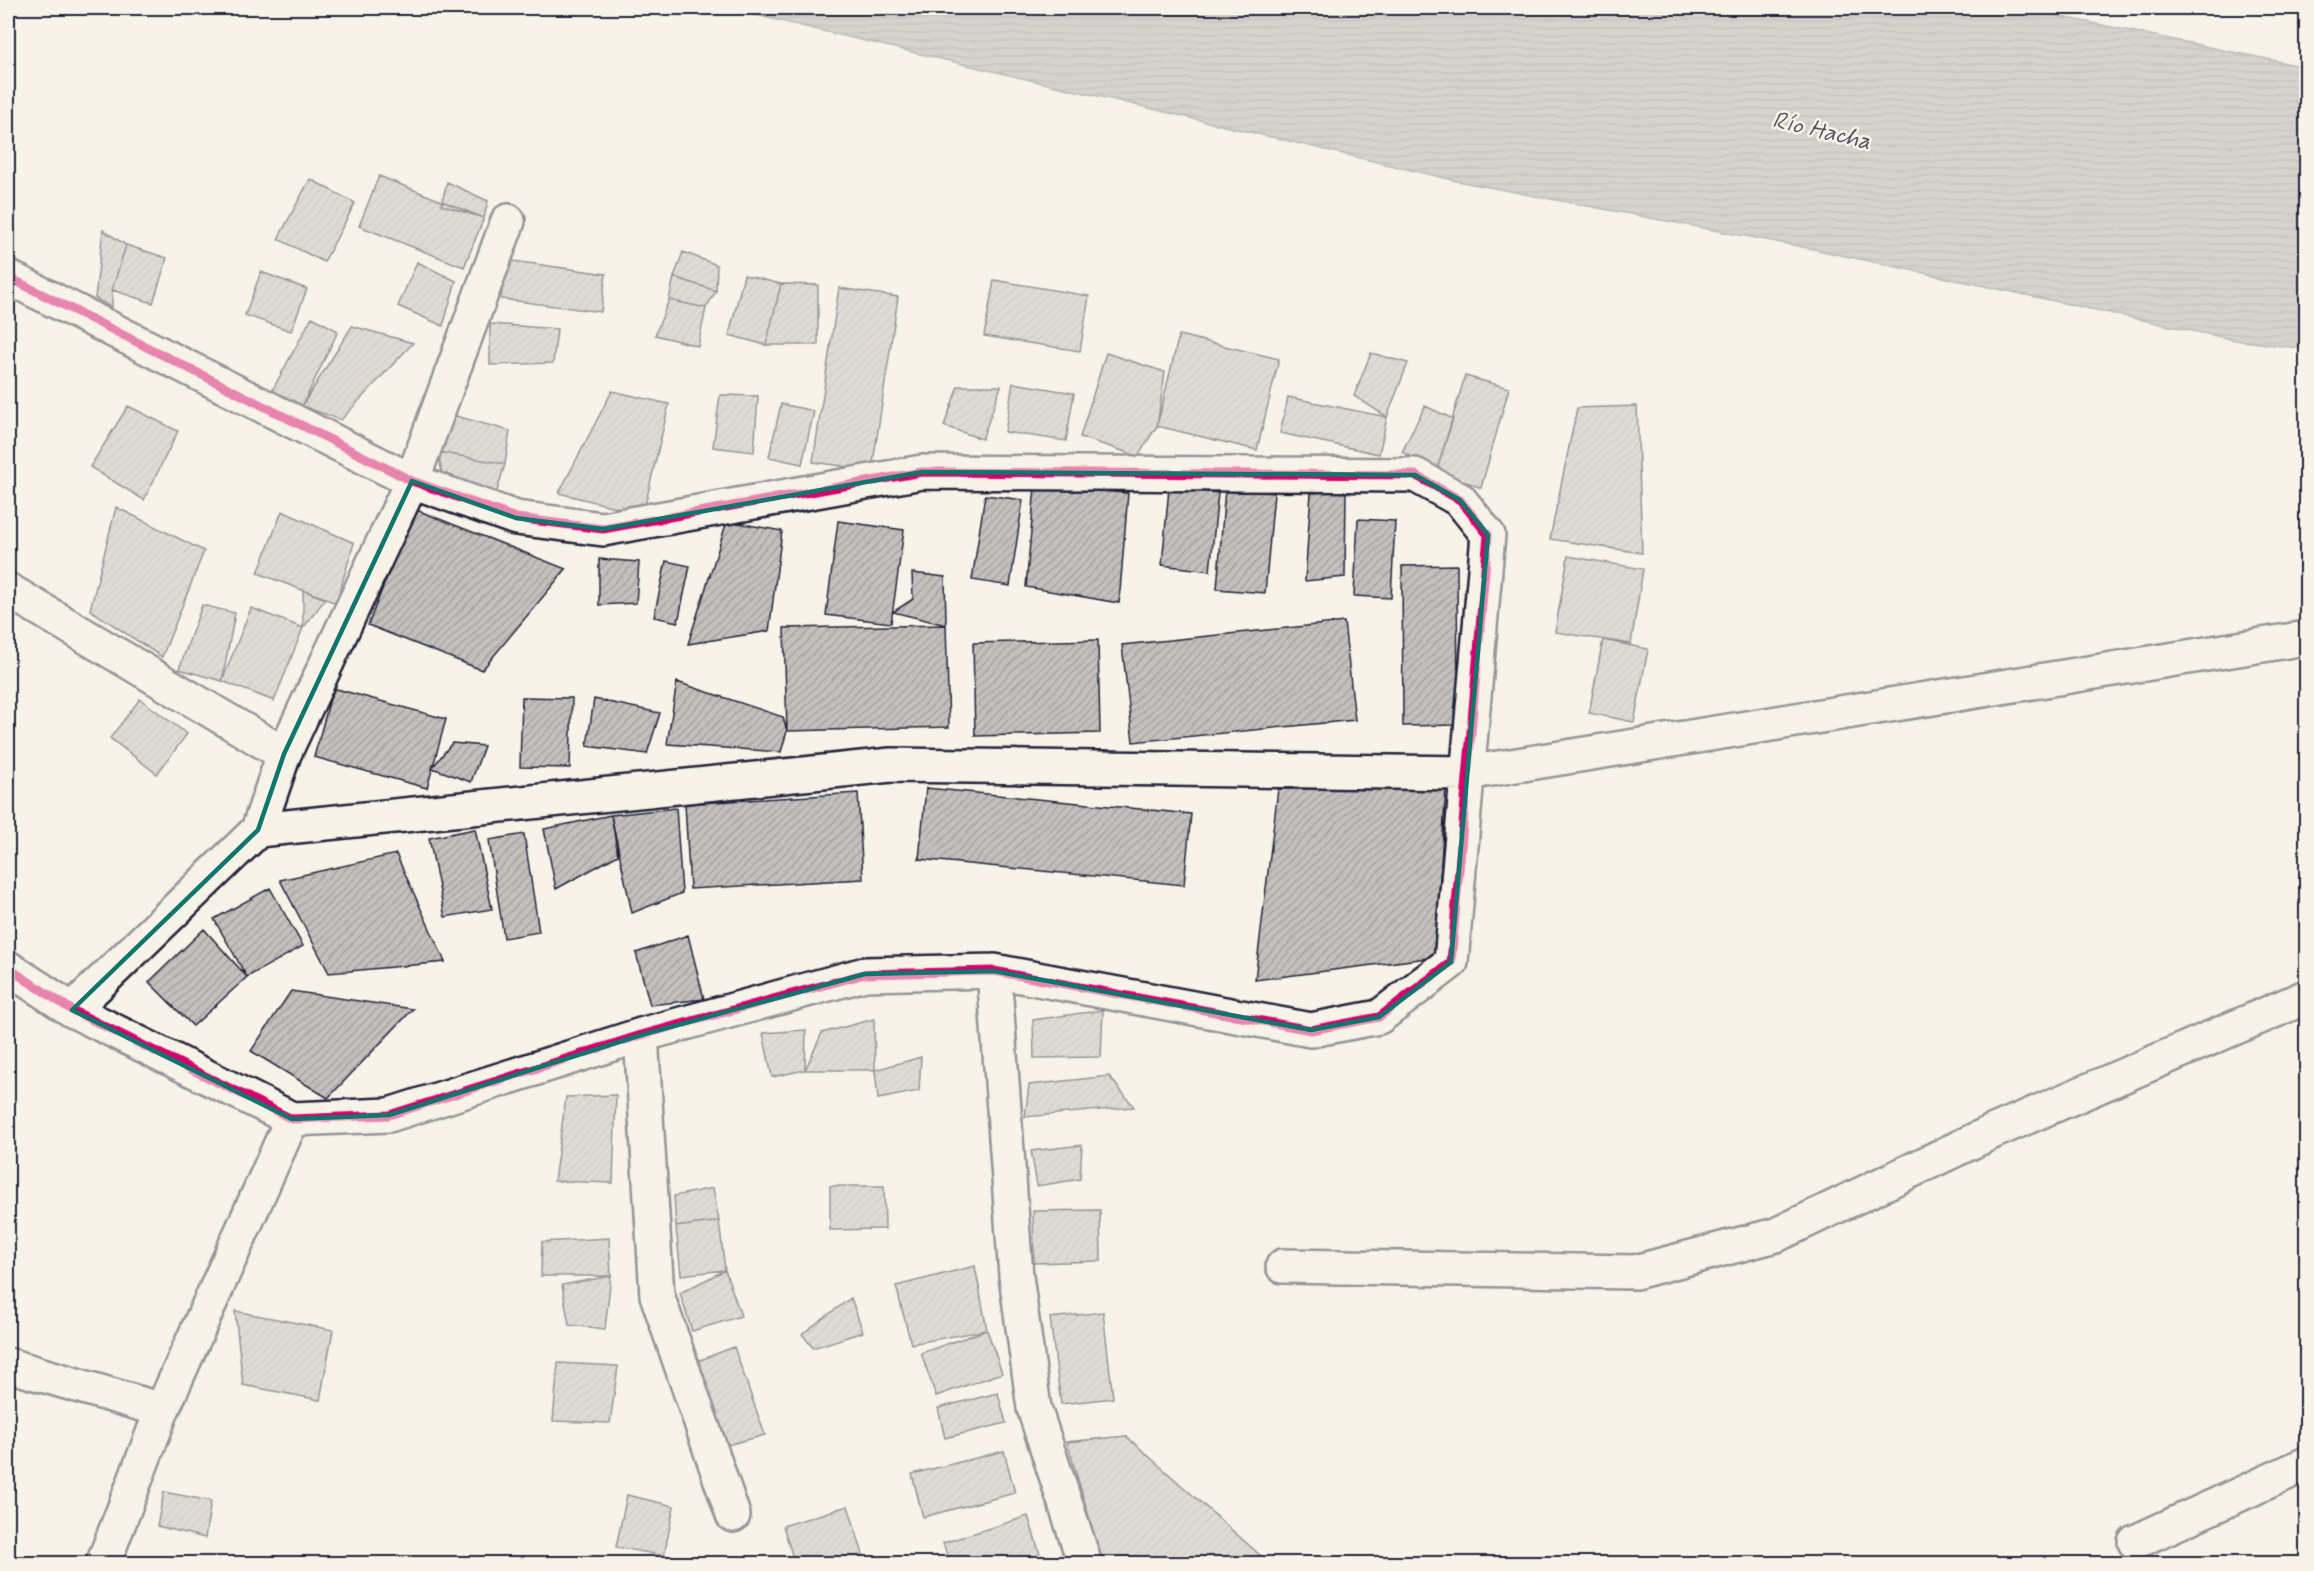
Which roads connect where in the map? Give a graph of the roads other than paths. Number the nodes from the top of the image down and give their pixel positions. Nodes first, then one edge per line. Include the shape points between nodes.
1 (508, 221) dead end
2 (8, 277) edge
3 (412, 481) junction
4 (8, 590) edge
5 (2307, 638) edge
6 (284, 754) junction
7 (1467, 773) junction
8 (258, 830) junction
9 (8, 968) edge
10 (994, 971) junction
11 (2307, 997) edge
12 (72, 1010) junction
13 (641, 1035) junction
14 (292, 1119) junction
15 (1283, 1266) dead end
16 (8, 1365) edge
17 (162, 1410) junction
18 (2307, 1464) edge
19 (733, 1515) dead end
20 (2135, 1542) dead end
21 (103, 1563) edge
22 (1085, 1563) edge

1 - 3 street
2 - 3 street
3 - 6 street
3 - 7 street via 516,518 603,529 922,472 1415,475 1460,500 1488,535
4 - 6 street
5 - 7 street
6 - 8 street
7 - 8 street via 891,765
7 - 10 street via 1451,962 1378,1017 1311,1030
8 - 12 street
9 - 12 street
10 - 13 street via 865,974
10 - 22 street via 1016,1276 1034,1408
11 - 15 street via 1992,1132 1776,1235 1744,1244 1635,1272
12 - 14 street
13 - 14 street via 389,1115
13 - 19 street via 657,1295
14 - 17 street
16 - 17 street
17 - 21 street
18 - 20 street

